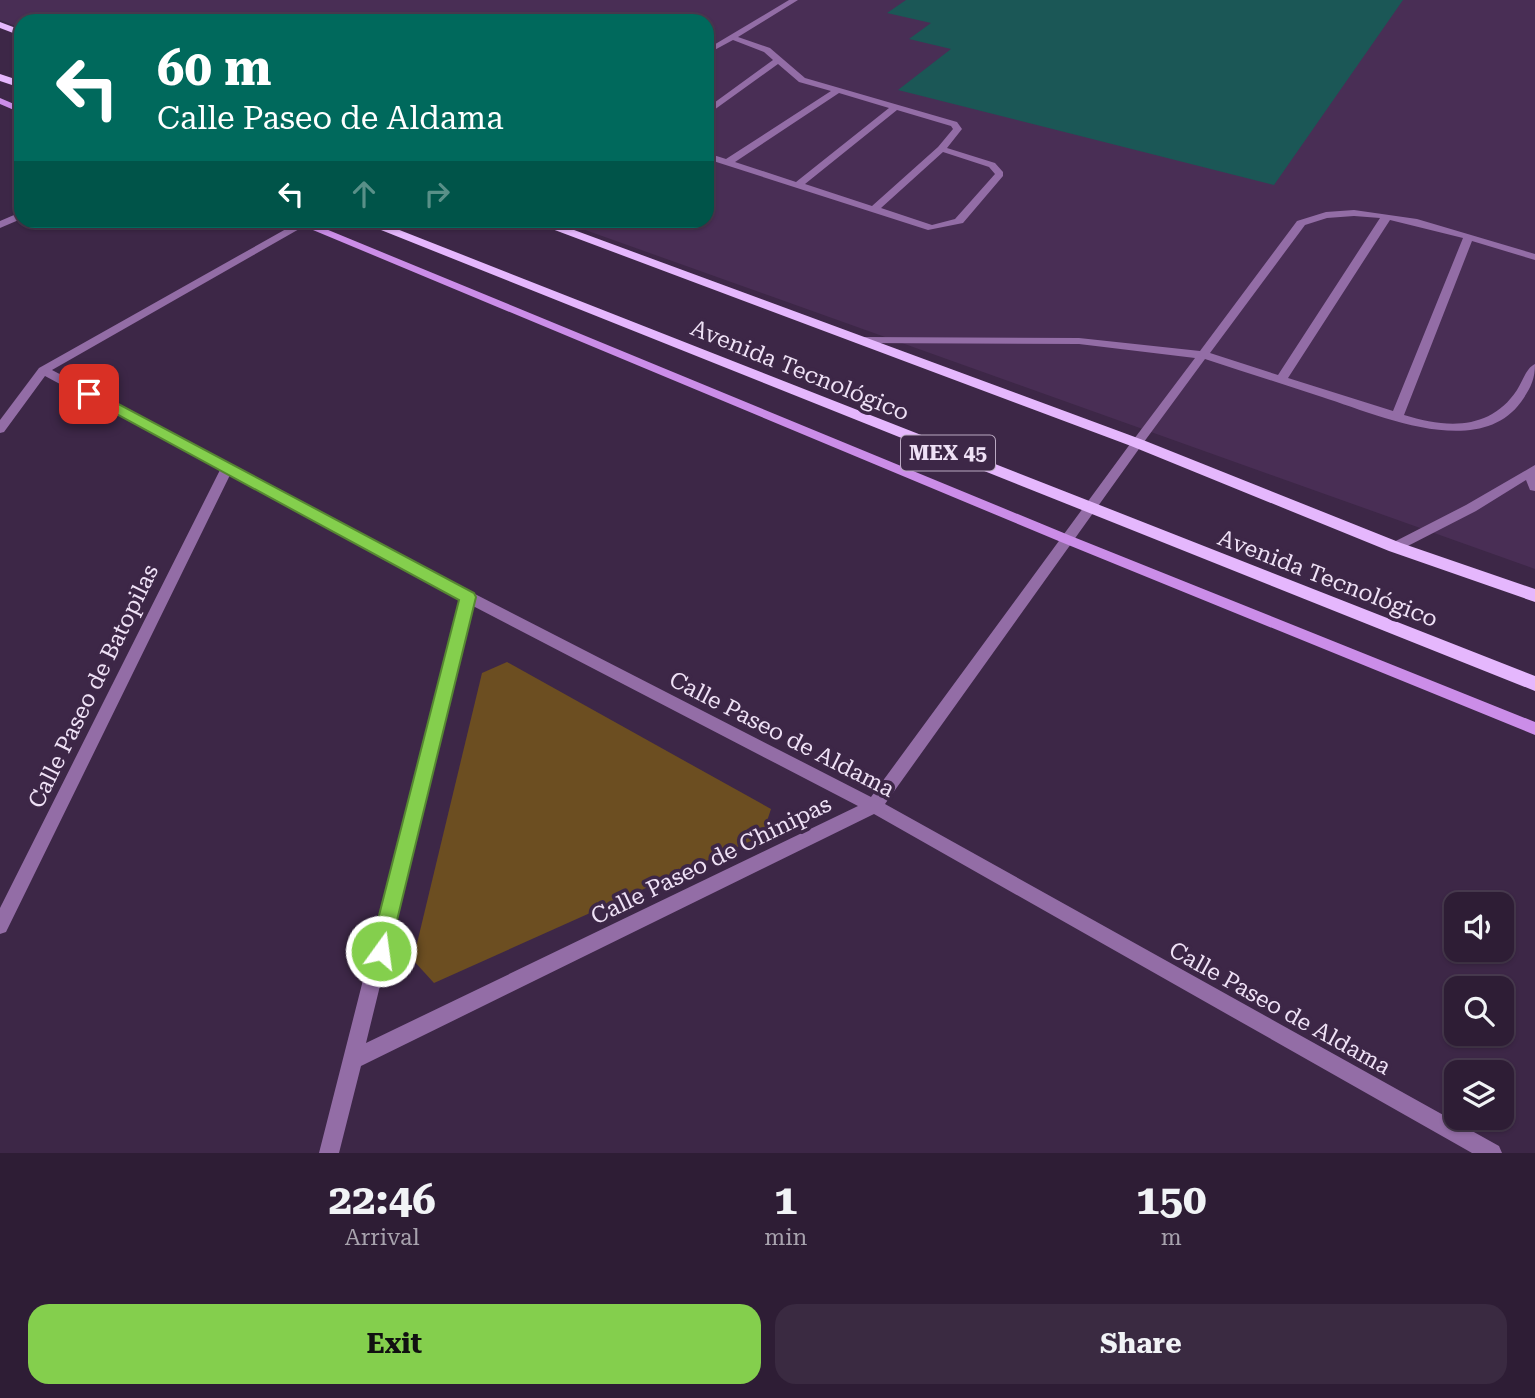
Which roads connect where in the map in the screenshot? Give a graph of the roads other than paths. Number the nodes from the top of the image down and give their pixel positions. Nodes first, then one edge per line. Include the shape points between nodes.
1 (794, 0) edge
2 (732, 37) junction
3 (714, 48) edge
4 (778, 60) junction
5 (837, 90) junction
6 (714, 107) edge
7 (896, 107) junction
8 (941, 149) junction
9 (714, 158) edge
10 (728, 162) junction
11 (798, 185) junction
12 (874, 209) junction
13 (1387, 216) junction
14 (292, 228) edge
15 (317, 228) edge
16 (382, 228) edge
17 (556, 228) edge
18 (1468, 238) junction
19 (1535, 257) edge
20 (857, 340) junction
21 (1203, 355) junction
22 (1535, 367) edge
23 (43, 370) junction
24 (1281, 380) junction
25 (1397, 417) junction
26 (0, 429) edge
27 (1137, 443) junction
28 (228, 467) junction
29 (1532, 472) edge
30 (1535, 487) edge
31 (1087, 509) junction
32 (1066, 539) junction
33 (1395, 547) junction
34 (1535, 596) edge
35 (468, 597) junction
36 (1535, 684) edge
37 (1535, 729) edge
38 (874, 806) junction
39 (0, 926) edge
40 (354, 1059) junction
41 (329, 1153) edge
42 (1492, 1153) edge

1 - 2 street
2 - 3 street
2 - 4 street via 762,47
4 - 5 street via 802,80
4 - 6 street
5 - 7 street
5 - 10 street
7 - 8 street via 957,126
7 - 11 street
8 - 12 street
8 - 12 street via 992,165 1000,174 958,221 932,228
9 - 10 street
10 - 11 street
11 - 12 street
13 - 18 street, Calle Paseo de Chinipas
13 - 21 street, Calle Paseo de Chinipas via 1341,211 1301,223
13 - 24 street
14 - 23 street
15 - 32 street
16 - 31 main road, Avenida Tecnológico / MEX 45
17 - 20 main road, Avenida Tecnológico
18 - 19 street, Calle Paseo de Chinipas
18 - 25 street
20 - 21 street via 1079,341
20 - 27 main road, Avenida Tecnológico
21 - 24 street
21 - 27 street, Calle Paseo de Chinipas
22 - 25 street via 1509,412 1485,424 1454,428
23 - 26 street
23 - 28 street, Calle Paseo de Aldama
24 - 25 street
27 - 31 street, Calle Paseo de Chinipas
27 - 33 main road, Avenida Tecnológico
28 - 35 street, Calle Paseo de Aldama
28 - 39 street, Calle Paseo de Batopilas
29 - 30 street
29 - 33 street
31 - 32 street, Calle Paseo de Chinipas
31 - 36 main road, Avenida Tecnológico / MEX 45
32 - 37 street
32 - 38 street, Calle Paseo de Chinipas
33 - 34 main road, Avenida Tecnológico
35 - 38 street, Calle Paseo de Aldama
35 - 40 street
38 - 40 street, Calle Paseo de Chinipas
38 - 42 street, Calle Paseo de Aldama
40 - 41 street

